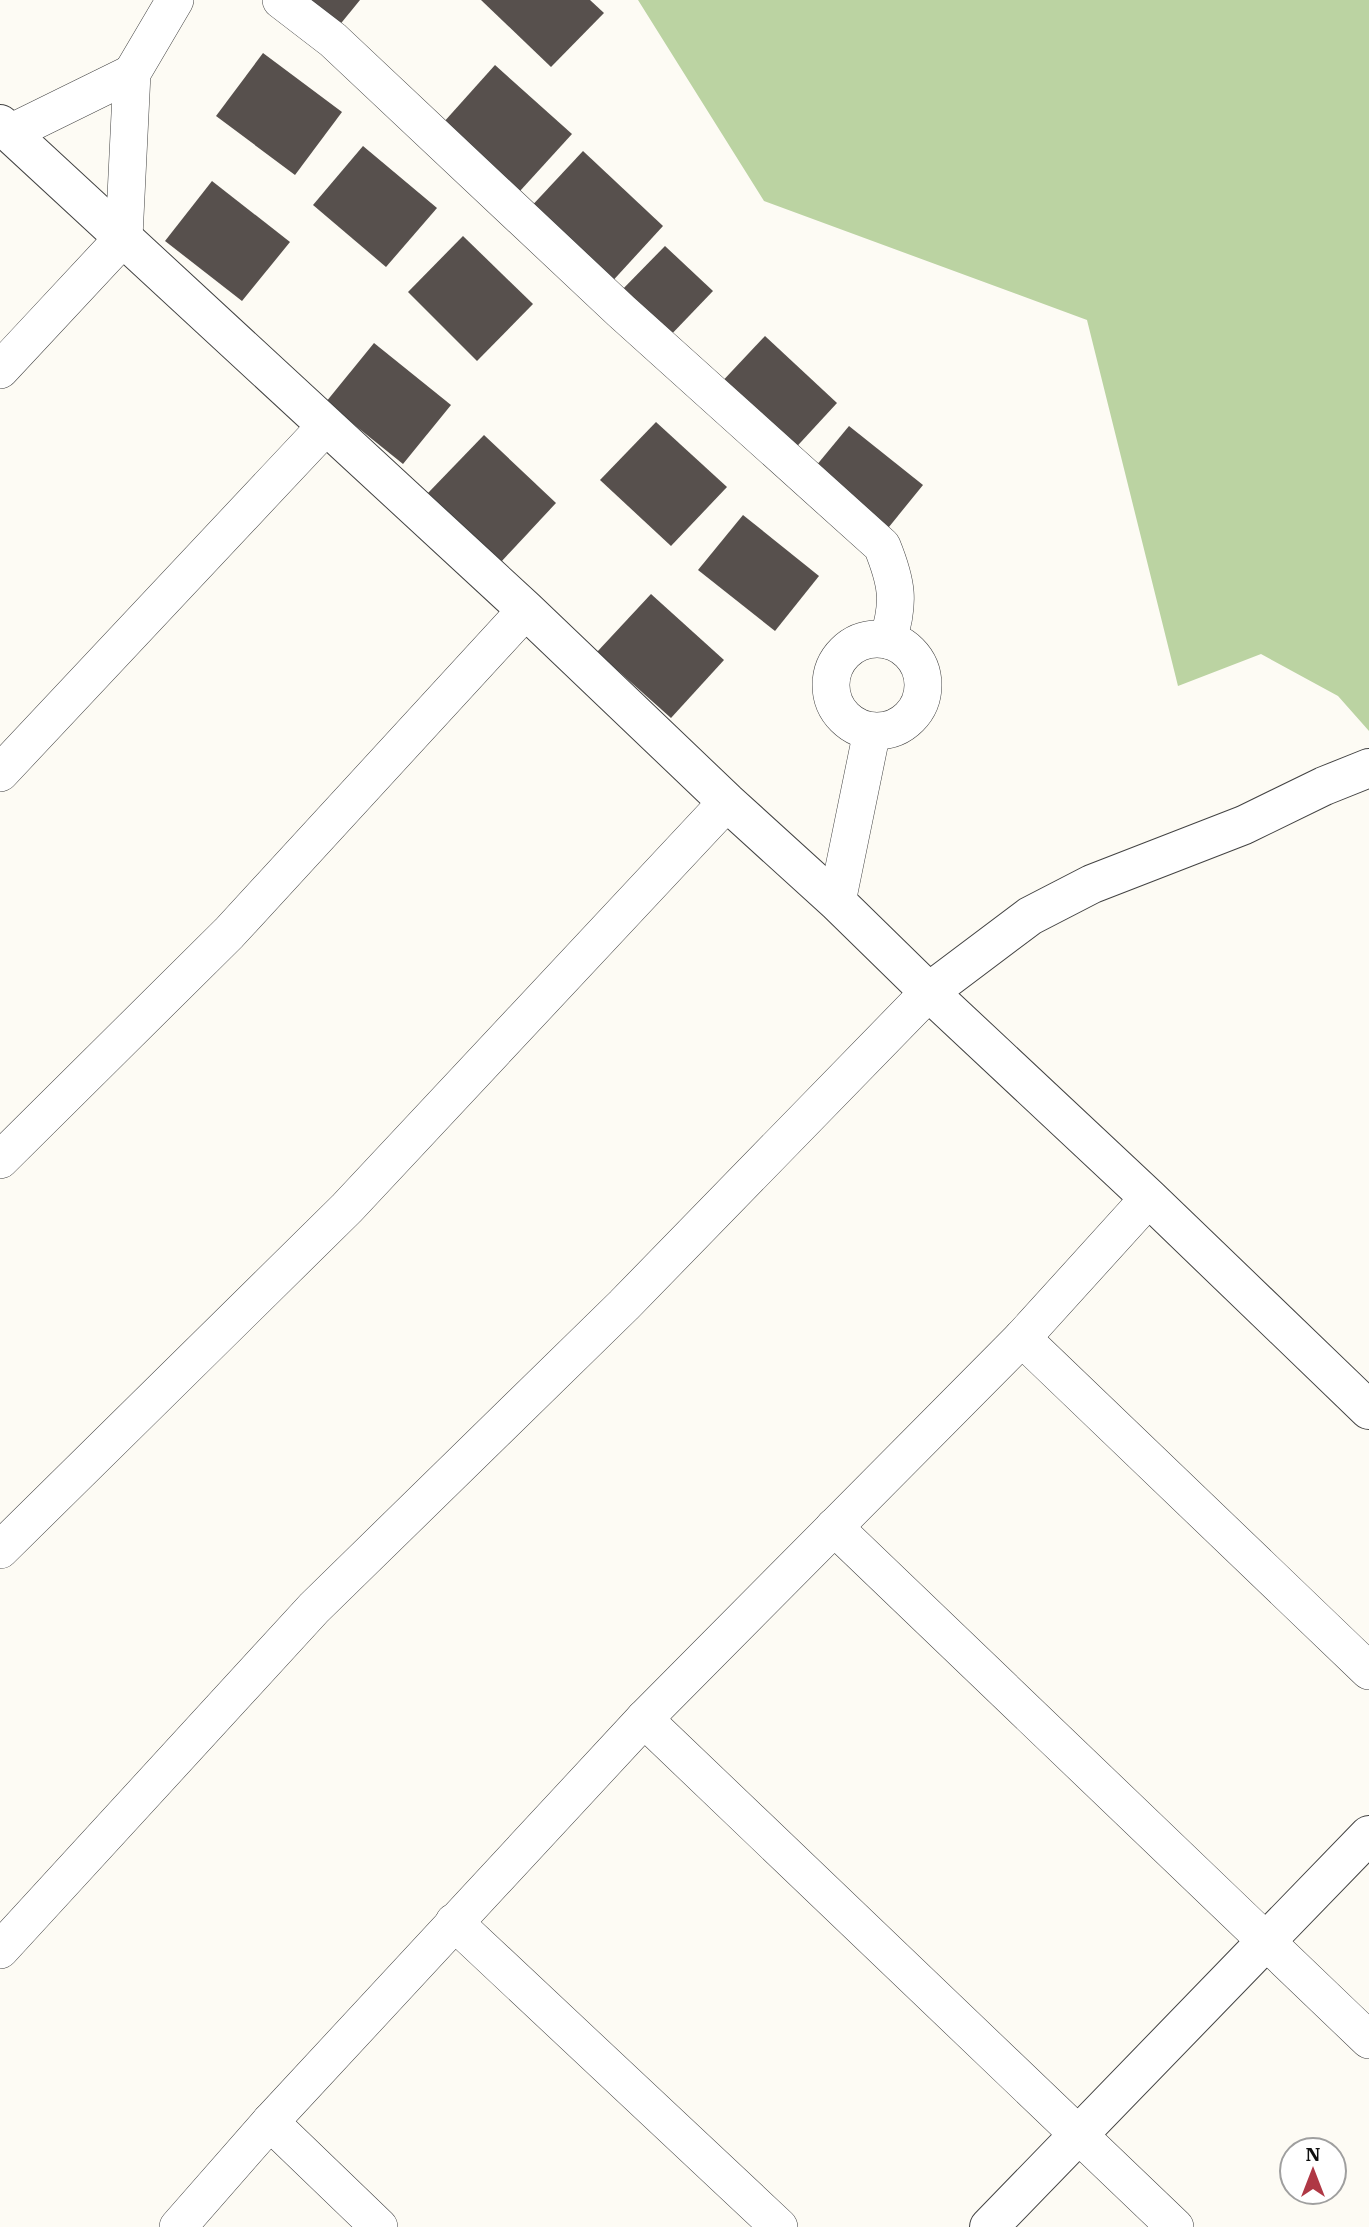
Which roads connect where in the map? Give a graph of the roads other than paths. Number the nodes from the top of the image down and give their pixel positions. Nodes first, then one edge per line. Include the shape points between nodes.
1 (175, 0) edge
2 (281, 0) edge
3 (132, 73) junction
4 (5, 128) edge
5 (124, 237) junction
6 (0, 370) edge
7 (326, 426) junction
8 (526, 610) junction
9 (888, 640) junction
10 (872, 731) junction
11 (1369, 768) edge
12 (0, 773) edge
13 (727, 802) junction
14 (837, 902) junction
15 (929, 992) junction
16 (0, 1160) edge
17 (1149, 1198) junction
18 (1022, 1338) junction
19 (1369, 1410) edge
20 (834, 1527) junction
21 (0, 1550) edge
22 (1369, 1671) edge
23 (645, 1718) junction
24 (1369, 1835) edge
25 (454, 1922) junction
26 (1265, 1942) junction
27 (0, 1950) edge
28 (1369, 2040) edge
29 (270, 2122) junction
30 (1077, 2135) junction
31 (178, 2227) edge
32 (379, 2227) edge
33 (779, 2227) edge
34 (989, 2227) edge
35 (1175, 2227) edge

1 - 3 street
2 - 9 street via 333,40 621,311 882,546 894,577 896,614
3 - 4 street
3 - 5 street
4 - 5 street
5 - 6 street
5 - 7 street
7 - 8 street
7 - 12 street
8 - 13 street
8 - 16 street via 229,933
9 - 10 street via 914,657 924,685 913,715 901,725
9 - 10 street via 852,646 836,662 831,677 835,706 844,718
10 - 14 street
11 - 15 street via 1244,825 1092,884 1030,916
13 - 14 street
13 - 21 street via 347,1208
14 - 15 street
15 - 17 street
15 - 27 street via 624,1305 314,1608
17 - 18 street
17 - 19 street
18 - 20 street
18 - 22 street
20 - 23 street
20 - 26 street
23 - 25 street
23 - 30 street
24 - 26 street
25 - 29 street
25 - 33 street
26 - 28 street
26 - 30 street
29 - 31 street
29 - 32 street
30 - 34 street
30 - 35 street

